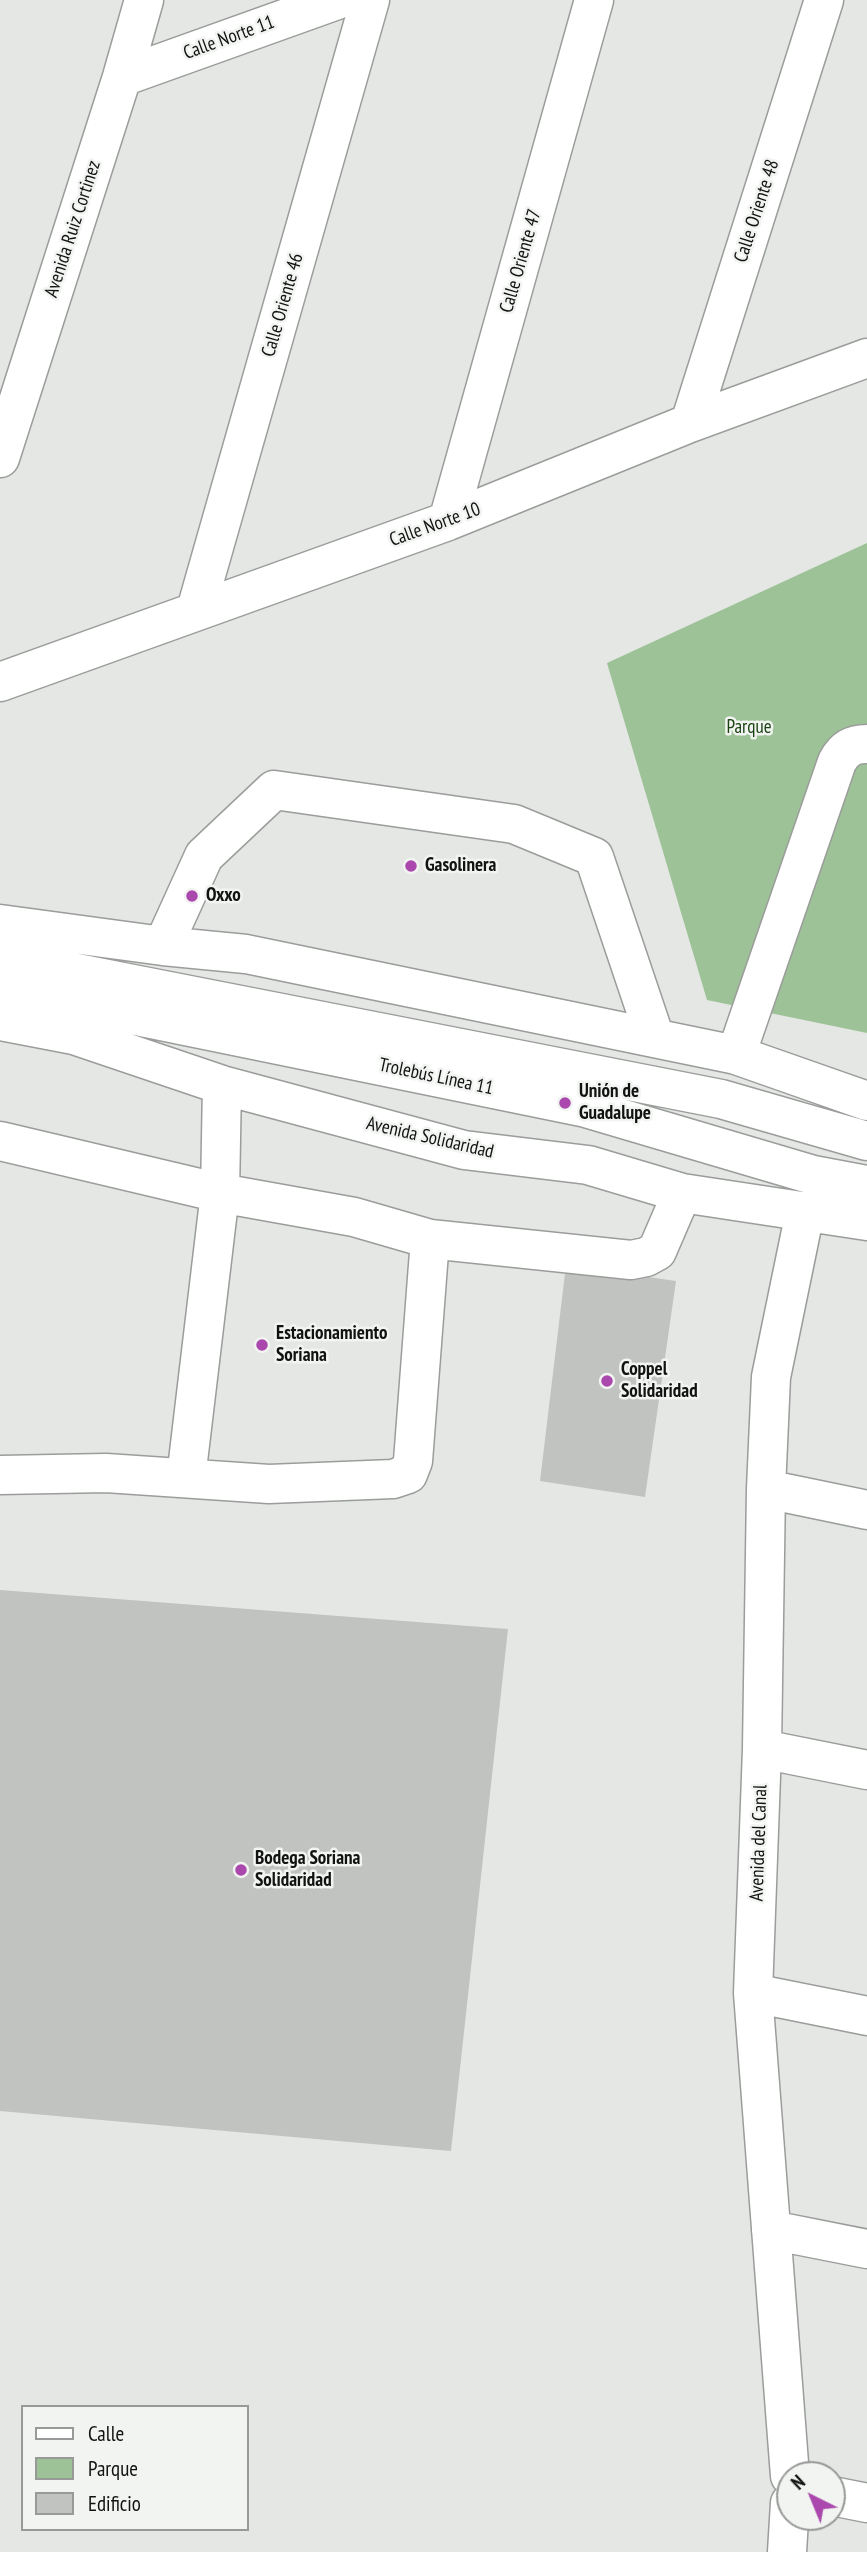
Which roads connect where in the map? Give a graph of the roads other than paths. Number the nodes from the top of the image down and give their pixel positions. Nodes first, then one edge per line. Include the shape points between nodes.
1 (144, 0) edge
2 (337, 0) edge
3 (370, 0) edge
4 (594, 0) edge
5 (824, 0) edge
6 (122, 76) junction
7 (867, 358) edge
8 (690, 423) junction
9 (0, 458) edge
10 (448, 521) junction
11 (196, 610) junction
12 (0, 682) edge
13 (867, 744) edge
14 (0, 923) edge
15 (163, 946) junction
16 (0, 958) edge
17 (0, 988) edge
18 (0, 1021) edge
19 (655, 1038) junction
20 (736, 1055) junction
21 (222, 1085) junction
22 (867, 1101) edge
23 (0, 1141) edge
24 (867, 1141) edge
25 (867, 1185) edge
26 (220, 1194) junction
27 (681, 1194) junction
28 (806, 1212) junction
29 (867, 1221) edge
30 (430, 1239) junction
31 (0, 1475) edge
32 (186, 1478) junction
33 (766, 1489) junction
34 (867, 1510) edge
35 (762, 1749) junction
36 (867, 1770) edge
37 (753, 1993) junction
38 (867, 2016) edge
39 (772, 2230) junction
40 (867, 2249) edge
41 (789, 2461) edge
42 (846, 2499) edge
43 (867, 2503) edge
44 (788, 2531) edge
45 (787, 2552) edge

1 - 6 street, Avenida Ruiz Cortinez
2 - 6 street, Calle Norte 11
3 - 11 street, Calle Oriente 46
4 - 10 street, Calle Oriente 47
5 - 8 street, Calle Oriente 48
6 - 9 street, Avenida Ruiz Cortinez
7 - 8 street, Calle Norte 10
8 - 10 street, Calle Norte 10
10 - 11 street, Calle Norte 10
11 - 12 street, Calle Norte 10
13 - 20 street via 849,747 837,762
14 - 15 street
15 - 19 street via 246,954
15 - 19 street via 204,856 274,790 514,824 594,858
16 - 24 street, Trolebús Línea 11 via 721,1099
17 - 25 street, Trolebús Línea 11 via 586,1108 813,1175
18 - 21 street, Avenida Solidaridad via 74,1035
19 - 20 street
20 - 22 street
21 - 26 street
21 - 27 street, Avenida Solidaridad via 464,1150 588,1166
23 - 26 street
26 - 30 street via 354,1217
26 - 32 street
27 - 28 street, Avenida Solidaridad
27 - 30 street via 657,1251 631,1261
28 - 29 street, Avenida Solidaridad
28 - 33 street, Avenida del Canal via 771,1377
30 - 32 street via 413,1461 408,1474 393,1479 269,1484
31 - 32 street via 106,1473
33 - 34 street
33 - 35 street, Avenida del Canal
35 - 36 street
35 - 37 street, Avenida del Canal
37 - 38 street
37 - 39 street, Avenida del Canal
39 - 40 street
39 - 41 street, Avenida del Canal
42 - 43 street
44 - 45 street

